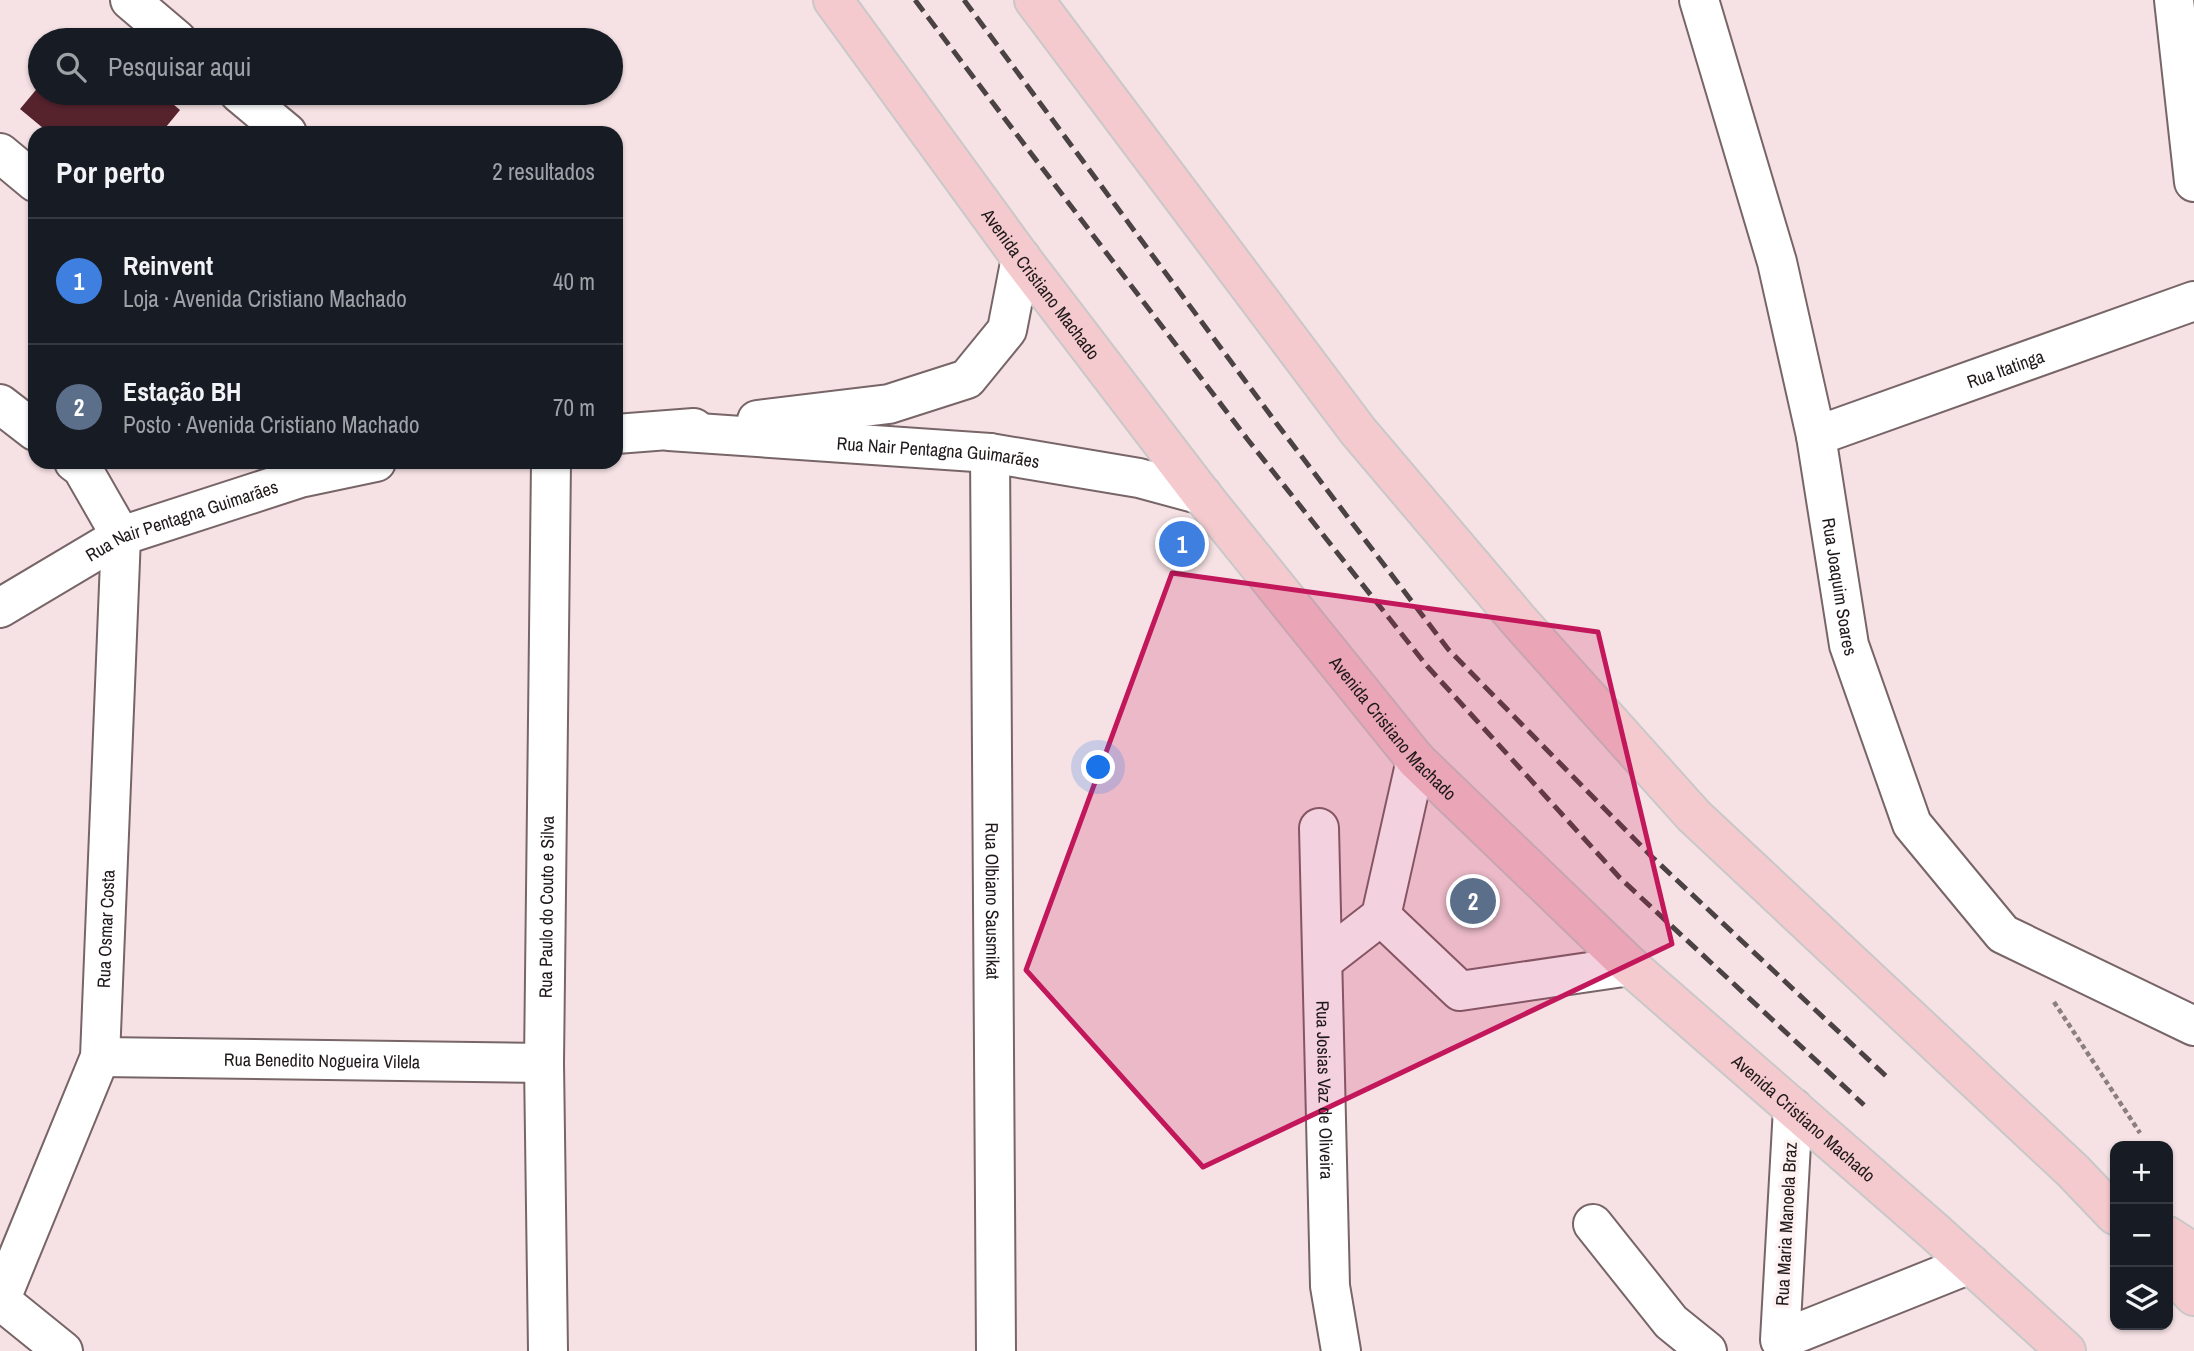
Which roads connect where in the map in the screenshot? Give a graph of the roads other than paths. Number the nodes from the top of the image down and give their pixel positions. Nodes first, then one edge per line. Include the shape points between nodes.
1 (130, 0) edge
2 (833, 0) edge
3 (1034, 0) edge
4 (1699, 0) edge
5 (2174, 0) edge
6 (163, 28) edge
7 (253, 105) edge
8 (279, 126) edge
9 (0, 153) edge
10 (28, 176) edge
11 (2194, 182) edge
12 (1021, 258) junction
13 (2194, 301) edge
14 (0, 404) edge
15 (28, 426) edge
16 (669, 431) junction
17 (623, 434) edge
18 (1816, 436) junction
19 (990, 453) junction
20 (83, 469) edge
21 (343, 469) edge
22 (551, 469) edge
23 (1202, 495) junction
24 (121, 536) junction
25 (0, 608) edge
26 (1416, 760) junction
27 (1320, 828) dead end
28 (1381, 916) junction
29 (1323, 961) junction
30 (1630, 966) junction
31 (2194, 1026) edge
32 (100, 1057) junction
33 (544, 1063) junction
34 (1793, 1108) junction
35 (2073, 1171) junction
36 (2110, 1197) edge
37 (2110, 1210) edge
38 (1593, 1224) dead end
39 (2173, 1239) edge
40 (2194, 1253) edge
41 (1970, 1264) junction
42 (2173, 1274) edge
43 (2194, 1296) edge
44 (0, 1301) edge
45 (1777, 1346) edge
46 (63, 1351) edge
47 (548, 1351) edge
48 (996, 1351) edge
49 (1341, 1351) edge
50 (1707, 1351) edge
51 (2066, 1351) edge

1 - 6 street
2 - 12 highway, Avenida Cristiano Machado
3 - 35 highway via 1358,431 1529,632 1694,816
4 - 18 street, Rua Joaquim Soares via 1777,262
5 - 11 street
7 - 8 street
9 - 10 street
12 - 16 street, Rua Nair Pentagna Guimarães via 1007,330 967,379 889,404
12 - 23 highway, Avenida Cristiano Machado
13 - 18 street, Rua Itatinga
14 - 15 street
16 - 17 street, Rua Nair Pentagna Guimarães
16 - 19 street, Rua Nair Pentagna Guimarães
18 - 31 street, Rua Joaquim Soares via 1849,645 1912,824 2003,934
19 - 23 street, Rua Nair Pentagna Guimarães via 1139,478
19 - 48 street, Rua Olbiano Sausmikat
20 - 24 street
21 - 24 street, Rua Nair Pentagna Guimarães via 300,478
22 - 33 street, Rua Paulo do Couto e Silva
23 - 26 highway, Avenida Cristiano Machado
24 - 25 street, Rua Nair Pentagna Guimarães
24 - 32 street, Rua Osmar Costa
26 - 28 street
26 - 30 highway, Avenida Cristiano Machado
27 - 29 street, Rua Josias Vaz de Oliveira
28 - 29 street
28 - 30 street via 1460,991
29 - 49 street, Rua Josias Vaz de Oliveira via 1331,1286
30 - 34 highway, Avenida Cristiano Machado
32 - 33 street, Rua Benedito Nogueira Vilela
32 - 44 street, Rua Osmar Costa
33 - 47 street, Rua Paulo do Couto e Silva
34 - 41 highway, Avenida Cristiano Machado
34 - 45 street, Rua Maria Manoela Braz
35 - 36 highway
35 - 37 highway
38 - 50 street via 1671,1322
39 - 40 highway
41 - 45 street, Rua Maria Manoela Braz
41 - 51 highway, Avenida Cristiano Machado
42 - 43 highway
44 - 46 street

